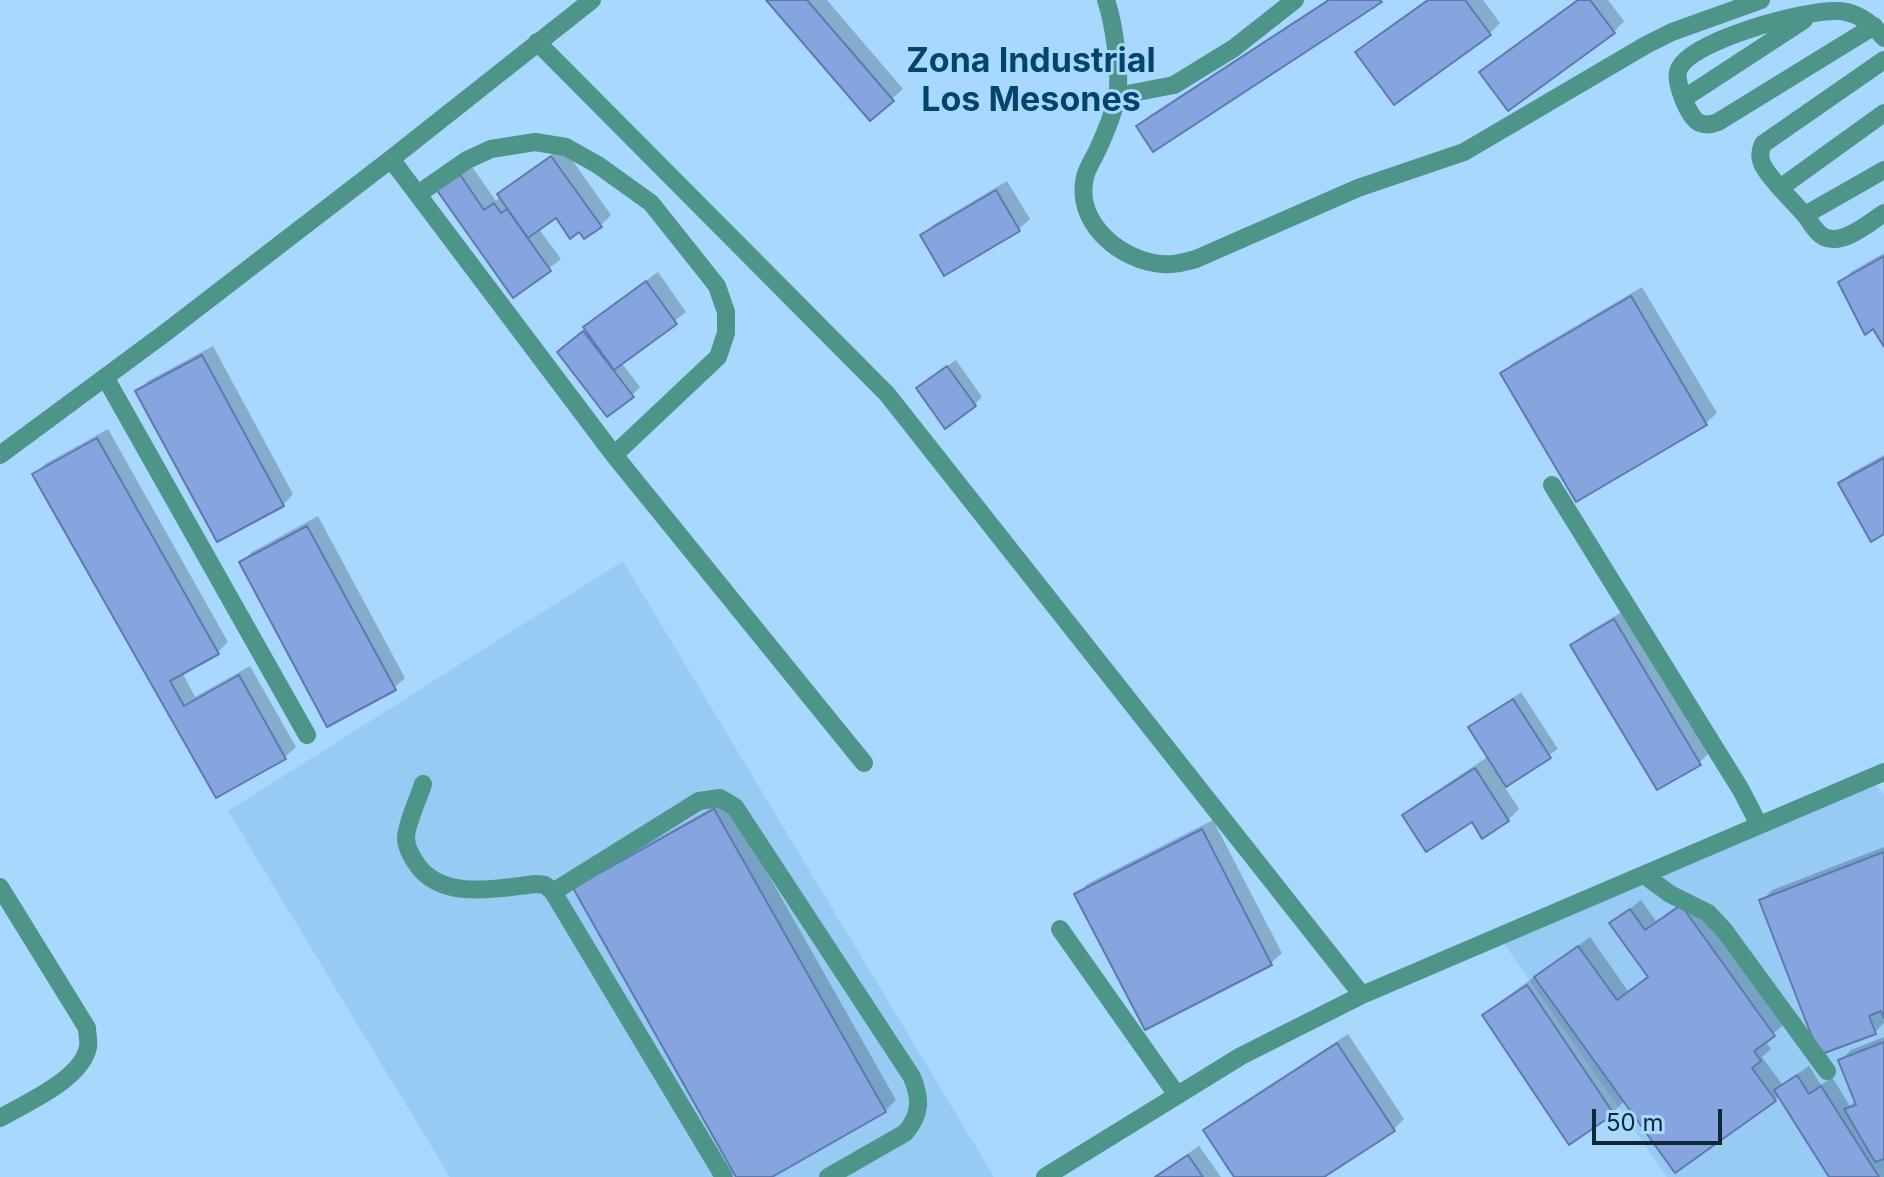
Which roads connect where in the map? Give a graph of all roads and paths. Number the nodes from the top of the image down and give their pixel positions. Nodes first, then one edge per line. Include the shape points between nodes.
1 (592, 0) edge
2 (1106, 0) edge
3 (1295, 0) edge
4 (1761, 0) edge
5 (1813, 14) junction
6 (1879, 32) edge
7 (537, 42) junction
8 (1884, 60) edge
9 (1117, 96) junction
10 (1683, 99) junction
11 (1884, 113) edge
12 (391, 159) junction
13 (1884, 170) edge
14 (1780, 188) junction
15 (418, 194) junction
16 (1884, 213) edge
17 (1805, 215) junction
18 (105, 377) junction
19 (0, 455) edge
20 (614, 455) junction
21 (1552, 485) dead end
22 (307, 735) dead end
23 (864, 763) dead end
24 (1884, 772) edge
25 (423, 784) dead end
26 (1759, 825) junction
27 (1644, 875) junction
28 (0, 887) edge
29 (553, 892) junction
30 (1060, 929) dead end
31 (1362, 995) junction
32 (1827, 1071) dead end
33 (1177, 1095) junction
34 (0, 1118) edge
35 (724, 1177) edge
36 (828, 1177) edge
37 (1045, 1177) edge

1 - 7 street
2 - 9 street via 1114,24
3 - 9 street via 1234,48 1174,85
4 - 9 street via 1646,45 1464,152 1358,188 1175,265 1152,263 1122,250 1100,234 1089,216 1085,176
5 - 6 street via 1837,10 1858,15
5 - 10 street
5 - 10 street via 1738,31 1690,56 1677,76
6 - 10 street via 1718,122 1698,123
7 - 12 street
7 - 31 street via 887,394
8 - 14 street via 1763,144 1761,163
11 - 14 street
12 - 15 street
12 - 18 street
13 - 17 street
14 - 17 street
15 - 20 street
15 - 20 street via 491,149 535,142 566,147 651,203 717,286 726,312 718,357
16 - 17 street via 1838,239 1819,234
18 - 19 street
18 - 22 street
20 - 23 street
21 - 26 street
24 - 26 street
25 - 29 street via 406,838 413,859 432,881 467,889 536,884
26 - 27 street
27 - 31 street
27 - 32 street via 1708,913 1724,930
28 - 34 street via 87,1028 88,1048 78,1067 60,1083
29 - 35 street
29 - 36 street via 699,801 720,798 735,807 919,1094 919,1110 905,1133
30 - 33 street
31 - 33 street
33 - 37 street

